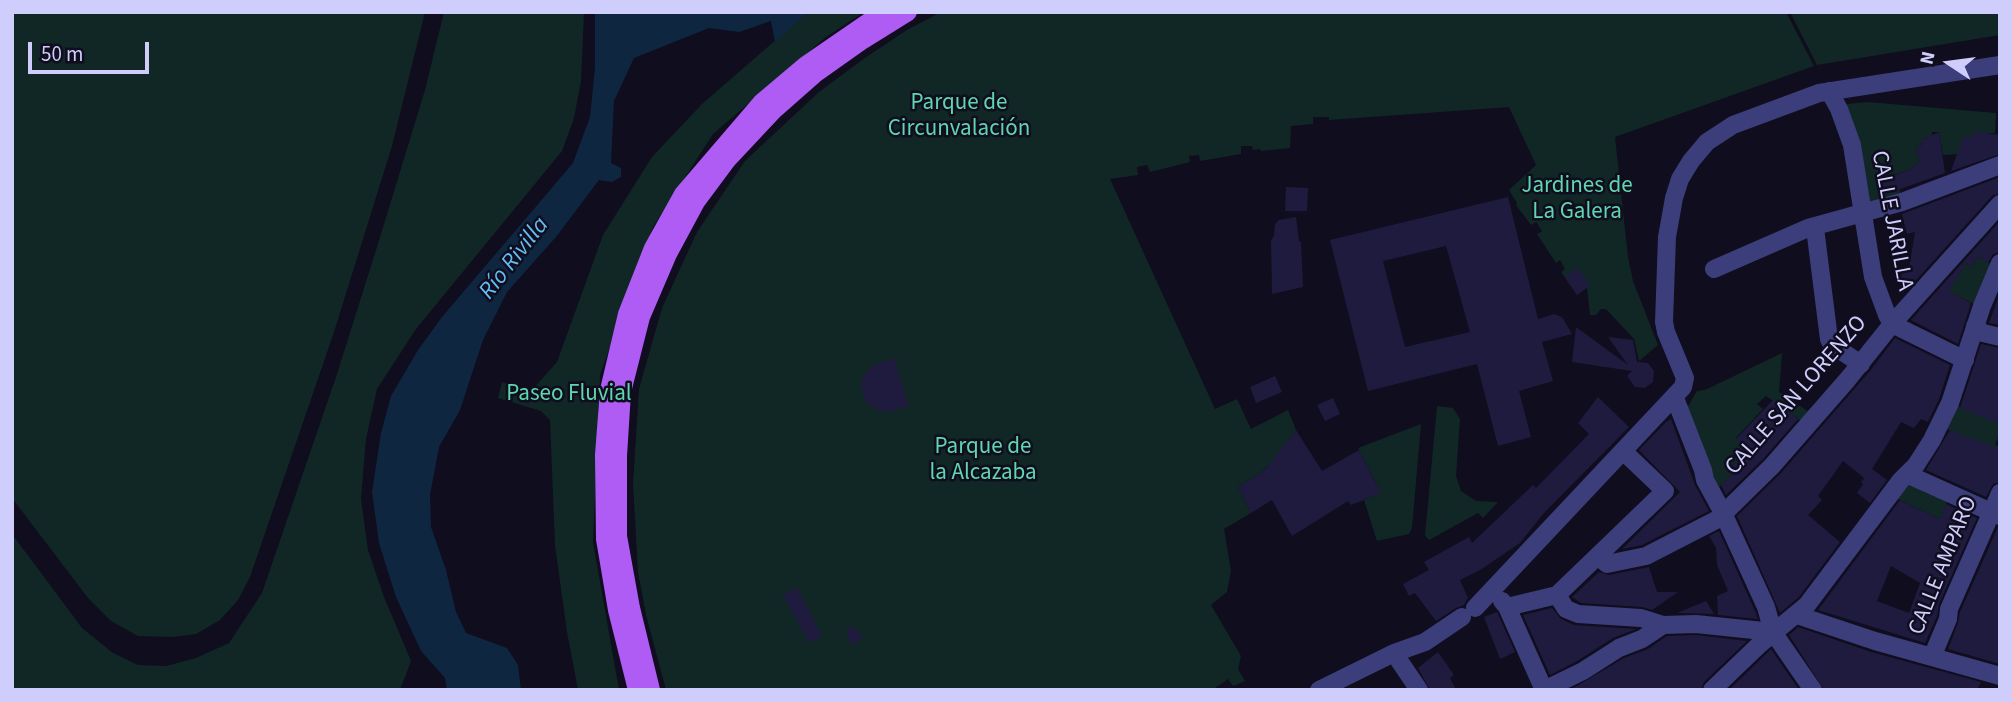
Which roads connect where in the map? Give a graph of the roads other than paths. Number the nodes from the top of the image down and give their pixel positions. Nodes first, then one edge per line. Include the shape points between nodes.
1 (883, 12) edge
2 (908, 12) edge
3 (2000, 65) edge
4 (1829, 91) junction
5 (2000, 165) edge
6 (2000, 204) edge
7 (1864, 211) junction
8 (1815, 228) junction
9 (2000, 263) edge
10 (1714, 269) dead end
11 (1892, 324) junction
12 (1975, 326) junction
13 (2000, 337) edge
14 (1965, 359) junction
15 (1861, 363) junction
16 (1675, 398) junction
17 (1631, 443) junction
18 (1905, 476) junction
19 (2000, 493) edge
20 (1723, 513) junction
21 (1996, 514) edge
22 (1599, 557) junction
23 (1493, 589) junction
24 (1557, 595) junction
25 (1507, 607) junction
26 (1797, 615) junction
27 (1663, 625) junction
28 (1773, 632) junction
29 (1394, 653) junction
30 (1932, 657) junction
31 (2000, 676) edge
32 (1557, 688) edge
33 (637, 690) edge
34 (651, 690) edge
35 (1319, 690) edge
36 (1419, 690) edge
37 (1712, 690) edge
38 (1813, 690) edge

1 - 33 main road via 806,65 761,103 683,194 653,248 627,314 608,390 605,525 617,611
2 - 34 main road via 815,74 773,110 728,159 673,243 642,317 622,392 618,536
3 - 4 street
4 - 7 street, CALLE JARILLA via 1852,145
4 - 16 street via 1733,125 1707,142 1680,179 1667,237 1664,322 1685,383
5 - 7 street via 1902,202
6 - 11 street, CALLE SAN LORENZO
7 - 8 street
7 - 11 street, CALLE JARILLA via 1875,284
8 - 10 street
8 - 15 street via 1829,339
9 - 12 street
11 - 14 street, CALLE JARILLA
11 - 15 street, CALLE SAN LORENZO
12 - 13 street
12 - 14 street
14 - 18 street via 1940,425
15 - 20 street, CALLE SAN LORENZO via 1772,466
16 - 17 street
16 - 20 street via 1705,480
17 - 22 street via 1665,491
17 - 23 street
18 - 21 street
18 - 26 street
19 - 21 street, CALLE AMPARO
20 - 22 street, CALLE SAN LORENZO via 1646,556 1607,564
20 - 28 street
21 - 30 street, CALLE AMPARO via 1949,609
22 - 24 street
23 - 25 street
23 - 29 street via 1425,642
24 - 25 street
24 - 27 street via 1566,609 1578,614 1641,618
25 - 32 street
26 - 28 street
26 - 30 street
27 - 28 street
27 - 32 street
28 - 37 street
28 - 38 street
29 - 35 street
29 - 36 street
30 - 31 street

